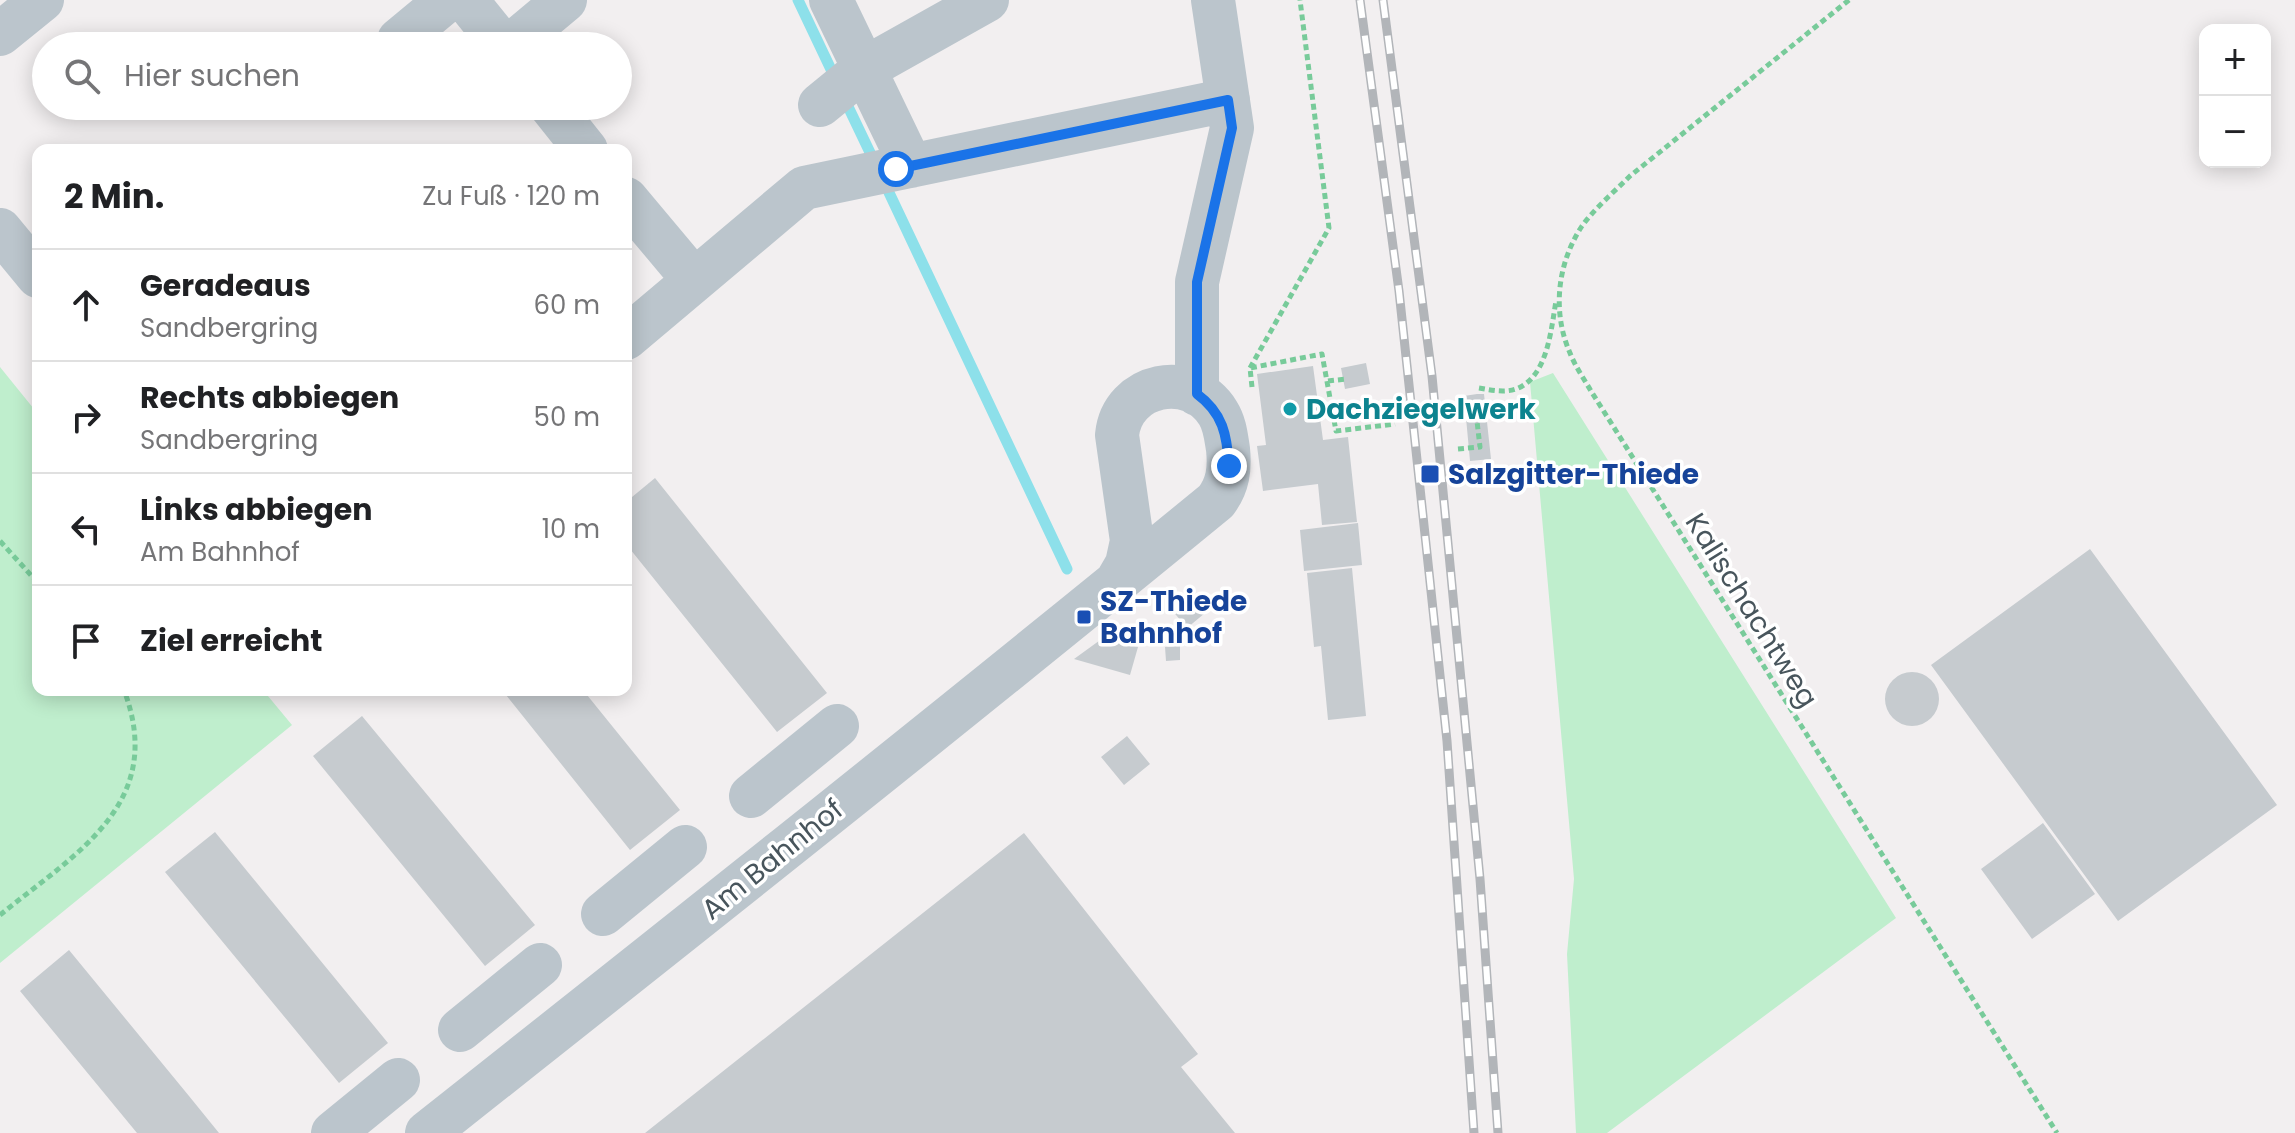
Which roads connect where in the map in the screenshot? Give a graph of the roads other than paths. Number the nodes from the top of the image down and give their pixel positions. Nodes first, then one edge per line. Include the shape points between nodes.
1 (42, 0) edge
2 (447, 0) edge
3 (466, 0) edge
4 (565, 0) edge
5 (831, 0) edge
6 (987, 0) edge
7 (1213, 0) edge
8 (409, 32) edge
9 (492, 32) edge
10 (527, 32) edge
11 (0, 34) edge
12 (864, 69) junction
13 (1228, 100) junction
14 (820, 105) dead end
15 (562, 120) edge
16 (581, 144) edge
17 (887, 171) junction
18 (632, 206) edge
19 (0, 230) edge
20 (32, 269) edge
21 (694, 280) junction
22 (632, 333) edge
23 (1197, 394) junction
24 (1116, 583) junction
25 (837, 726) dead end
26 (788, 766) junction
27 (751, 796) dead end
28 (827, 815) junction
29 (685, 847) dead end
30 (643, 881) junction
31 (603, 914) dead end
32 (682, 931) junction
33 (540, 965) dead end
34 (496, 1001) junction
35 (460, 1030) dead end
36 (534, 1048) junction
37 (398, 1080) dead end
38 (350, 1128) edge
39 (427, 1133) edge

1 - 11 street
2 - 8 street
3 - 9 street
4 - 10 street
5 - 12 street
6 - 12 street
7 - 13 street
12 - 14 street
12 - 17 street
13 - 17 street
13 - 23 street via 1232,128 1197,282
15 - 16 street
17 - 21 street via 804,188
18 - 21 street
19 - 20 street
21 - 22 street
23 - 24 street, Am Bahnhof via 1218,413 1225,430 1229,466 1223,492
23 - 24 street, Am Bahnhof via 1184,387 1152,389 1138,396 1121,417 1117,435 1132,541
24 - 28 street, Am Bahnhof
25 - 26 street
26 - 27 street
26 - 28 street
28 - 32 street, Am Bahnhof
29 - 30 street
30 - 31 street
30 - 32 street
32 - 36 street, Am Bahnhof
33 - 34 street
34 - 35 street
34 - 36 street
36 - 39 street, Am Bahnhof
37 - 38 street

